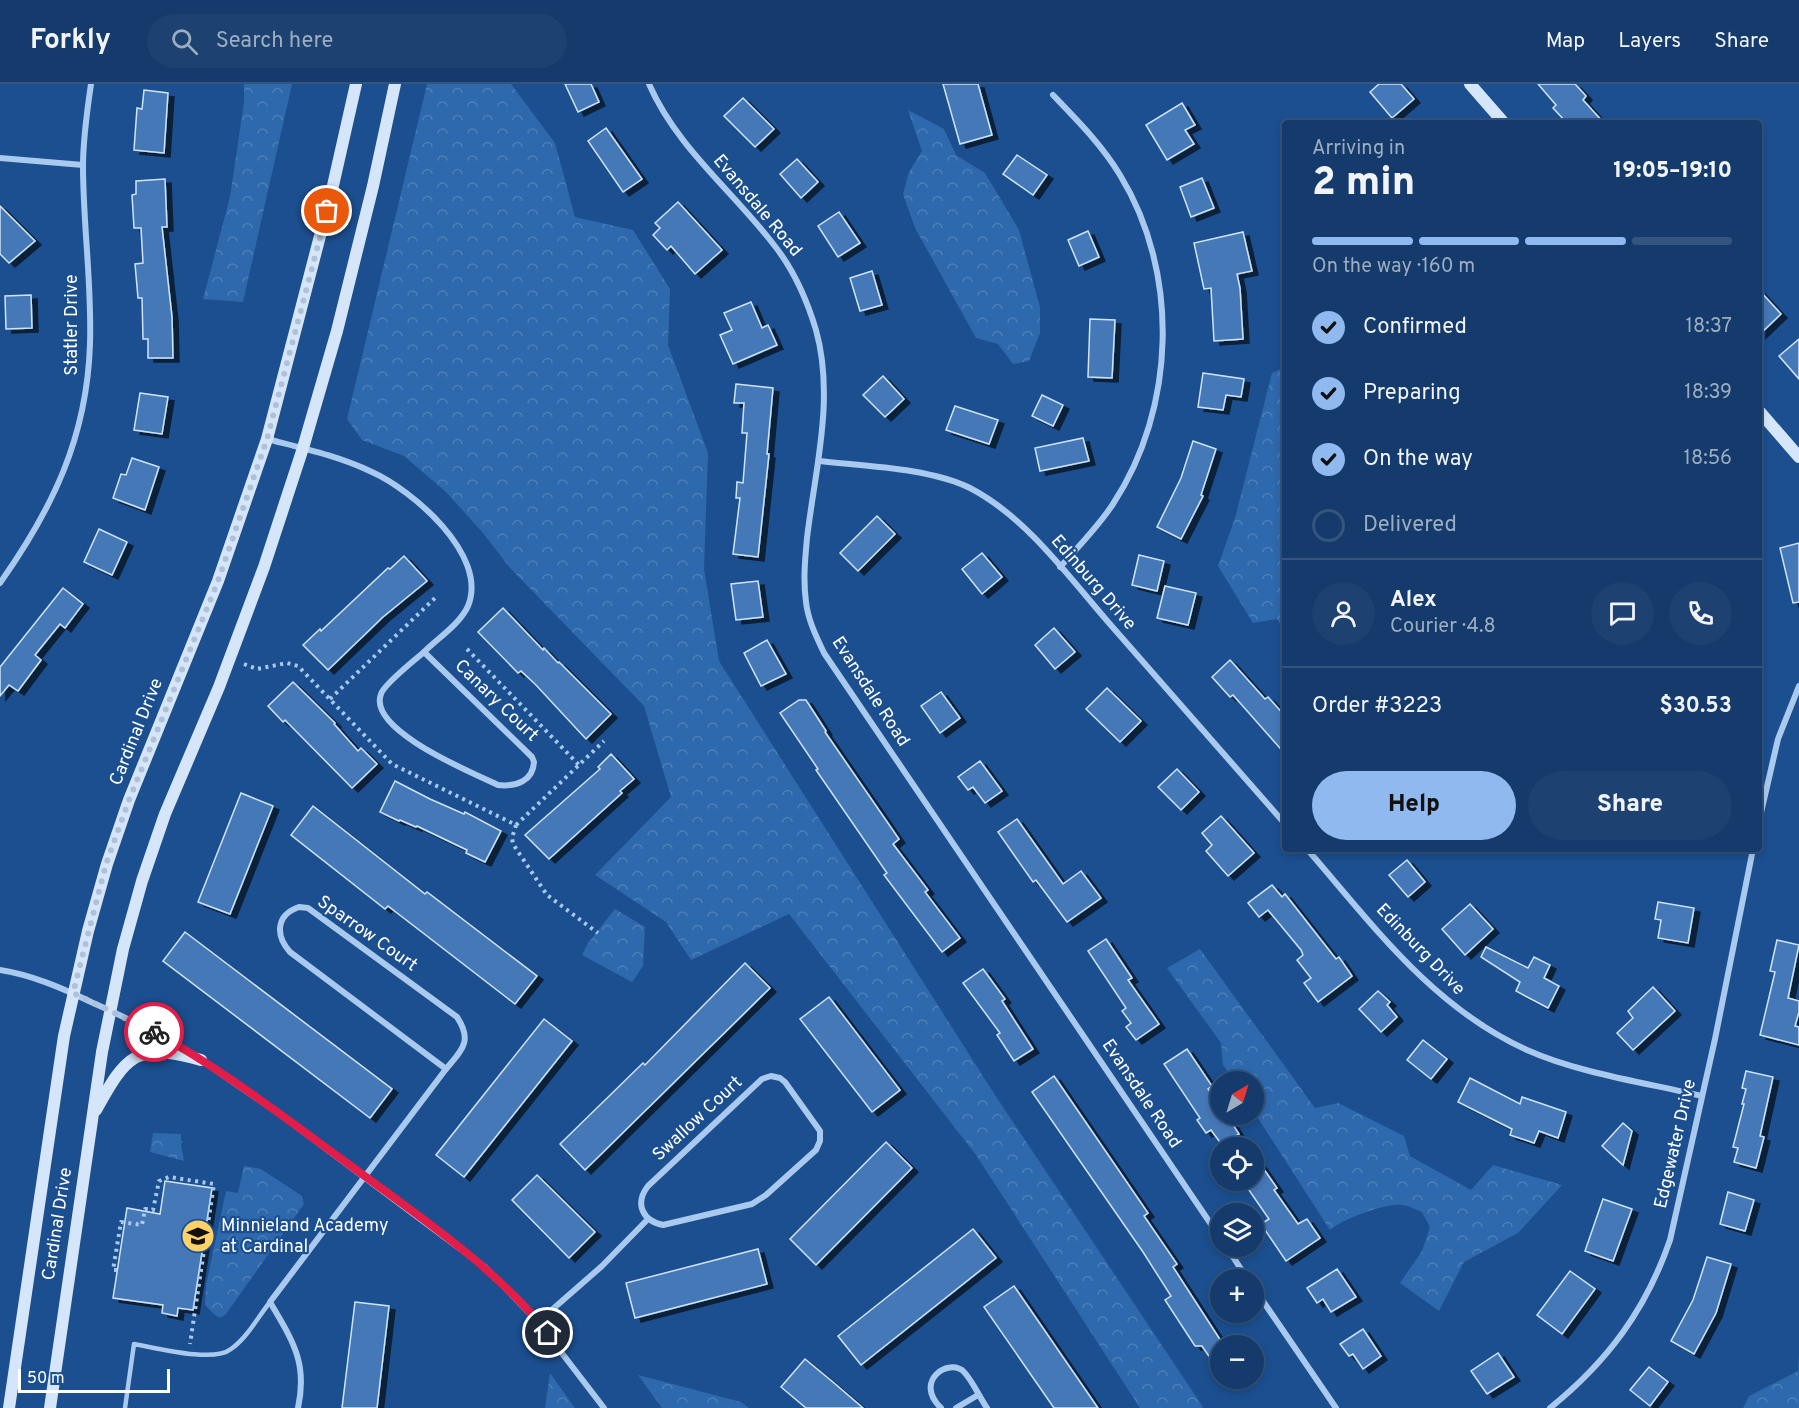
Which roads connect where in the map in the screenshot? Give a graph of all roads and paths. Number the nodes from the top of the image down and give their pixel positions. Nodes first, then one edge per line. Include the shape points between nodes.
1 (92, 84) edge
2 (356, 84) edge
3 (396, 84) edge
4 (649, 84) edge
5 (1470, 84) edge
6 (1053, 94) dead end
7 (1501, 120) edge
8 (0, 158) edge
9 (83, 165) junction
10 (1762, 414) edge
11 (267, 439) junction
12 (303, 448) junction
13 (1799, 456) edge
14 (819, 461) junction
15 (1060, 567) junction
16 (0, 583) edge
17 (436, 597) dead end
18 (467, 649) dead end
19 (424, 652) junction
20 (243, 664) dead end
21 (298, 666) dead end
22 (1799, 686) edge
23 (330, 699) dead end
24 (579, 765) dead end
25 (1763, 780) edge
26 (1282, 820) edge
27 (516, 825) dead end
28 (1310, 852) edge
29 (1752, 852) edge
30 (598, 933) dead end
31 (0, 970) edge
32 (73, 993) junction
33 (109, 1010) junction
34 (201, 1060) junction
35 (446, 1069) junction
36 (1702, 1096) junction
37 (93, 1116) junction
38 (365, 1176) junction
39 (648, 1219) junction
40 (1210, 1223) edge
41 (117, 1270) dead end
42 (270, 1302) junction
43 (1264, 1303) edge
44 (538, 1322) junction
45 (189, 1353) junction
46 (978, 1395) junction
47 (9, 1408) edge
48 (50, 1408) edge
49 (125, 1408) edge
50 (298, 1408) edge
51 (604, 1408) edge
52 (941, 1408) edge
53 (956, 1408) edge
54 (987, 1408) edge
55 (1336, 1408) edge
56 (1550, 1408) edge

1 - 9 street, Statler Drive
2 - 11 main road, Cardinal Drive
3 - 12 main road, Cardinal Drive via 337,331
4 - 14 street, Evansdale Road via 687,146 774,245 806,299 822,359
5 - 7 main road
6 - 15 street via 1099,145 1137,208 1151,243 1163,309 1158,386 1138,455 1114,503
8 - 9 street
9 - 16 street, Statler Drive via 90,343 78,428 50,504
10 - 13 main road
11 - 12 street, Canary Court
11 - 32 main road, Cardinal Drive via 218,581 106,864
12 - 19 street, Canary Court via 387,479 420,505 462,551 471,586 466,609
12 - 33 main road, Cardinal Drive via 219,687 165,814 142,881
14 - 15 street, Edinburg Drive via 940,477 968,487 1017,520
14 - 40 street, Evansdale Road via 804,577 812,629 824,653
15 - 26 street, Edinburg Drive
17 - 23 path
18 - 24 path
19 - 19 street, Canary Court via 532,757 533,773 524,781 498,785 420,747 382,712 379,705 383,690
20 - 21 path via 256,669 287,663
22 - 25 street
27 - 30 path via 513,844 547,895
28 - 36 street, Edinburg Drive via 1425,983 1491,1032 1567,1064
29 - 36 street, Edgewater Drive
31 - 32 street via 30,976
32 - 33 street
32 - 47 main road, Cardinal Drive
33 - 34 street
33 - 37 main road, Cardinal Drive
34 - 37 main road via 160,1052 132,1059 116,1074
34 - 38 street
35 - 35 street, Sparrow Court via 464,1047 463,1027 456,1017 308,908 299,906 288,911 279,933 290,952
35 - 38 street, Sparrow Court
36 - 56 street, Edgewater Drive via 1670,1240 1650,1291 1594,1368
37 - 48 main road, Cardinal Drive
38 - 42 street, Sparrow Court
38 - 44 street via 486,1268
39 - 39 street, Swallow Court via 641,1201 648,1186 762,1079 771,1076 785,1082 820,1131 816,1149 753,1204 663,1225
39 - 44 street
41 - 45 path via 113,1270 121,1222 142,1225 145,1209 153,1209 159,1181 169,1177 214,1184
42 - 45 lane via 231,1350 215,1356
42 - 50 street via 292,1338 299,1359
43 - 55 street
44 - 51 street
45 - 49 lane via 134,1344
46 - 52 street via 964,1372 956,1367 946,1368 930,1385 930,1394
46 - 53 street
46 - 54 street

